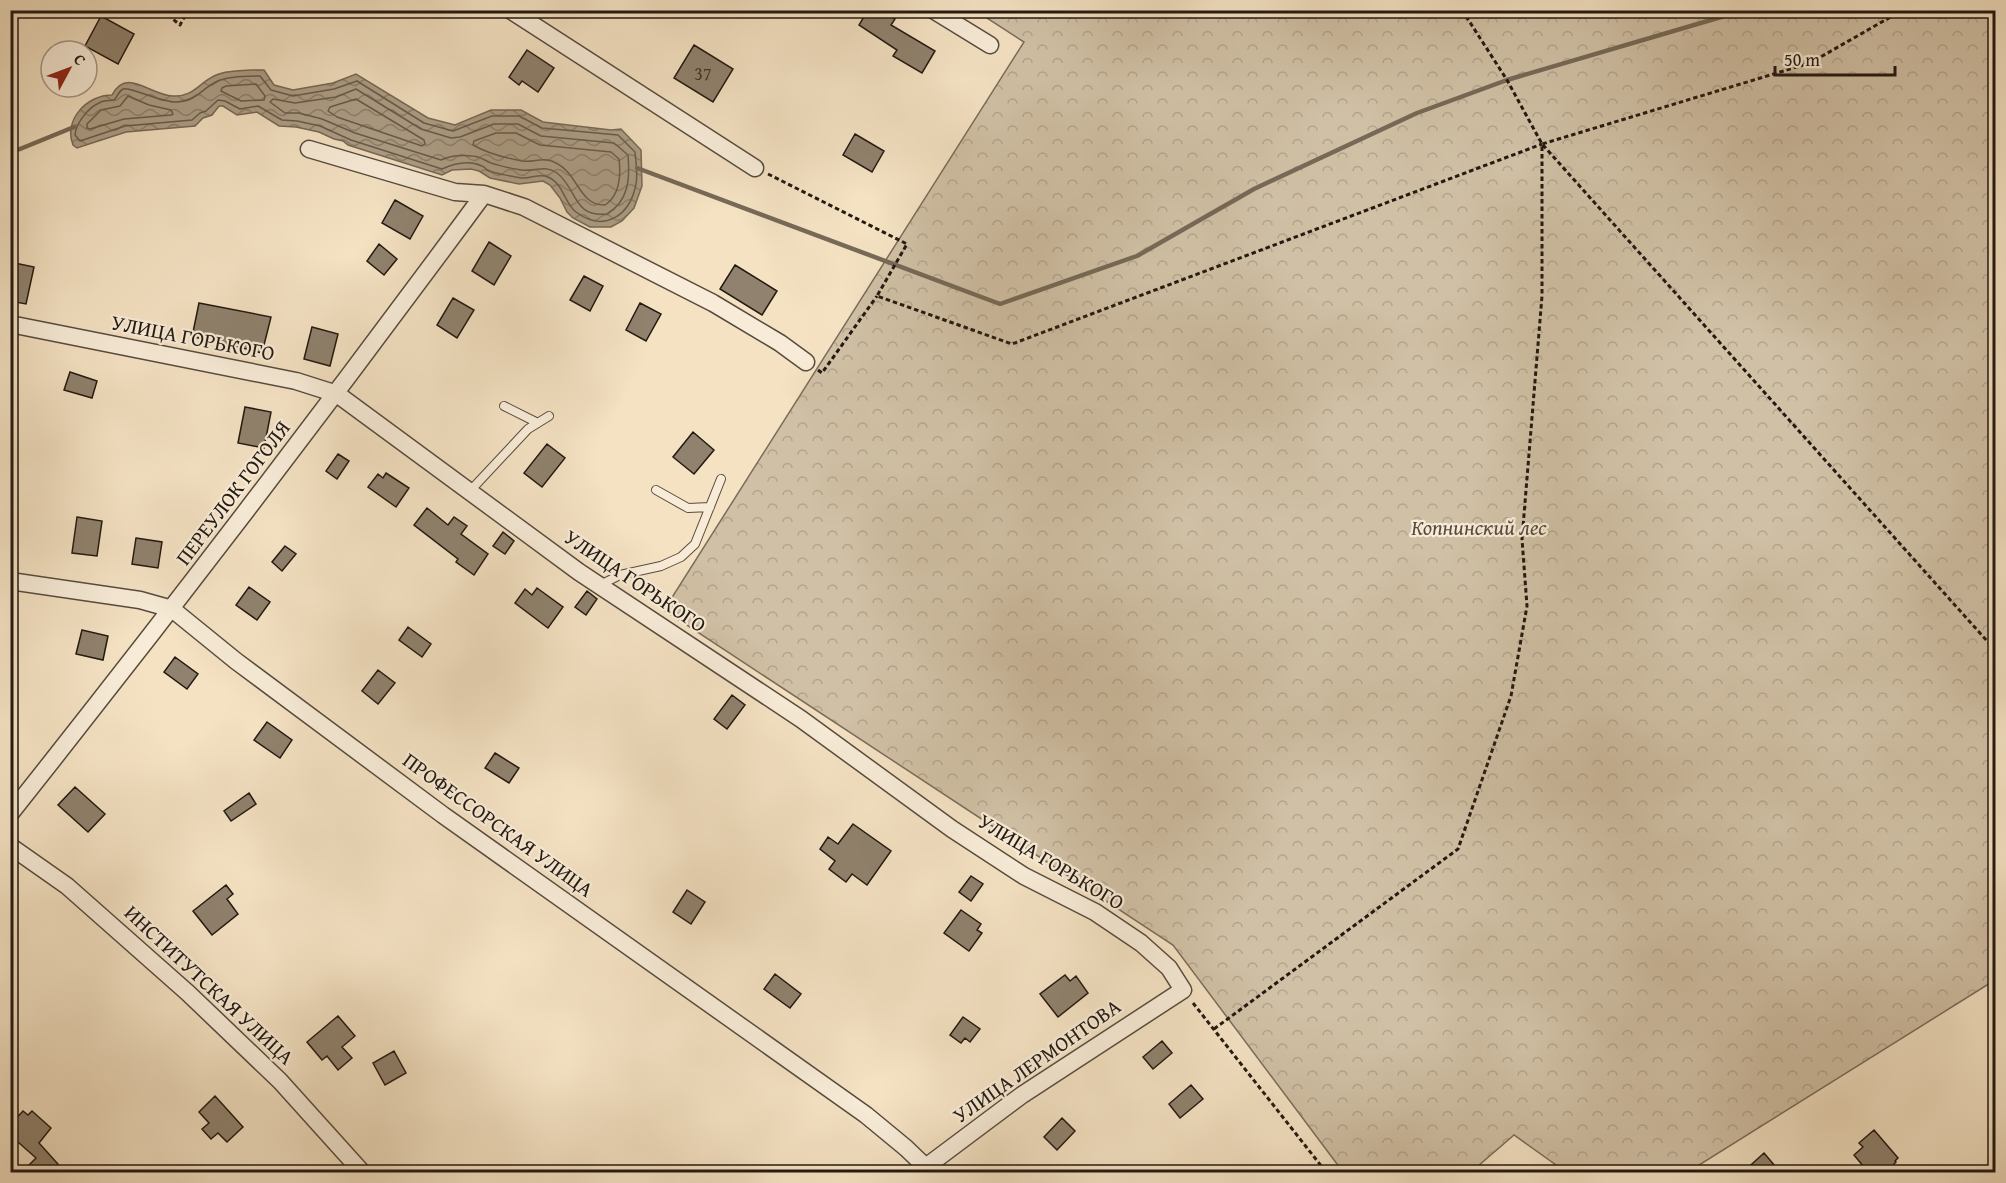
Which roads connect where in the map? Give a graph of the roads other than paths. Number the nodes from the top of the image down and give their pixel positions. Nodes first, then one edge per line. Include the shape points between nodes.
1 (510, 10) edge
2 (933, 10) edge
3 (990, 45) dead end
4 (309, 149) dead end
5 (755, 168) road end
6 (484, 194) junction
7 (10, 324) edge
8 (806, 362) road end
9 (337, 394) junction
10 (504, 406) dead end
11 (549, 416) dead end
12 (538, 423) junction
13 (721, 479) dead end
14 (656, 489) dead end
15 (470, 491) junction
16 (710, 507) junction
17 (10, 581) edge
18 (600, 585) junction
19 (172, 609) junction
20 (10, 814) edge
21 (10, 846) edge
22 (1183, 990) joint
23 (925, 1171) edge
24 (362, 1173) edge

1 - 5 street
2 - 3 street
4 - 6 street via 454,192
6 - 8 street via 524,207 713,303
6 - 9 street, ПЕРЕУЛОК ГОГОЛЯ
7 - 9 street, УЛИЦА ГОРЬКОГО via 296,381
9 - 15 street, УЛИЦА ГОРЬКОГО
9 - 19 street, ПЕРЕУЛОК ГОГОЛЯ
10 - 12 lane
11 - 12 lane
12 - 15 lane
13 - 16 lane
14 - 16 lane via 688,508
15 - 18 street, УЛИЦА ГОРЬКОГО
16 - 18 lane via 695,544 681,557
17 - 19 street, ПРОФЕССОРСКАЯ УЛИЦА via 140,600
18 - 22 street, УЛИЦА ГОРЬКОГО via 801,719 952,829 1015,870 1095,912 1148,949
19 - 20 street, ПЕРЕУЛОК ГОГОЛЯ
19 - 23 street, ПРОФЕССОРСКАЯ УЛИЦА via 443,814 866,1115
21 - 24 street, ИНСТИТУТСКАЯ УЛИЦА via 67,886 188,993 280,1081
22 - 23 street, УЛИЦА ЛЕРМОНТОВА via 1022,1095

